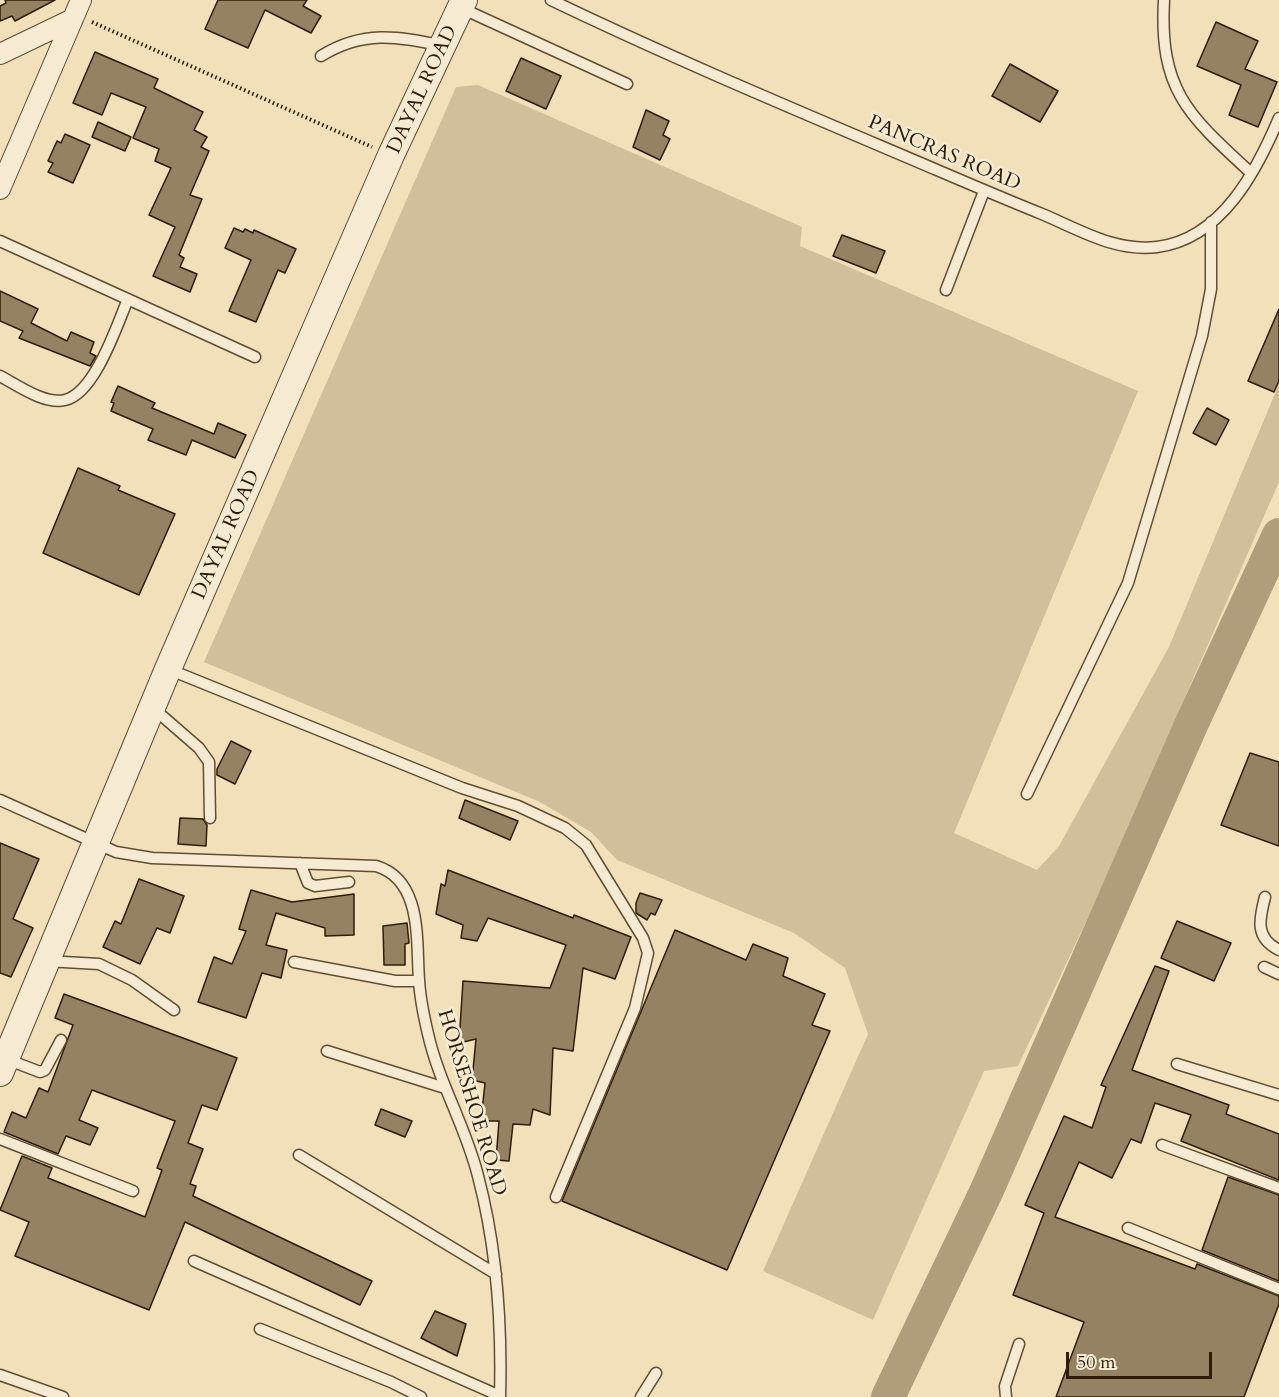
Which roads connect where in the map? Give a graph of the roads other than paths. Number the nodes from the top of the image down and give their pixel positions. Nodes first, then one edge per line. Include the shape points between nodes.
1 (81, 0) edge
2 (551, 0) edge
3 (1164, 0) edge
4 (463, 4) edge
5 (73, 19) junction
6 (444, 46) junction
7 (0, 54) edge
8 (321, 56) dead end
9 (627, 84) dead end
10 (1279, 118) edge
11 (1250, 172) junction
12 (0, 189) edge
13 (984, 191) junction
14 (1211, 222) junction
15 (0, 241) edge
16 (946, 290) dead end
17 (128, 299) junction
18 (255, 357) dead end
19 (0, 376) edge
20 (168, 669) junction
21 (152, 708) junction
22 (1027, 794) dead end
23 (0, 800) edge
24 (210, 818) dead end
25 (97, 844) junction
26 (300, 863) junction
27 (349, 882) dead end
28 (1265, 897) dead end
29 (1279, 950) edge
30 (45, 961) junction
31 (294, 962) dead end
32 (1264, 967) dead end
33 (1279, 974) edge
34 (419, 981) junction
35 (174, 1011) dead end
36 (61, 1040) dead end
37 (327, 1051) dead end
38 (1177, 1064) dead end
39 (3, 1066) edge
40 (445, 1088) junction
41 (1279, 1095) edge
42 (0, 1139) edge
43 (1162, 1145) dead end
44 (299, 1155) dead end
45 (1279, 1188) edge
46 (133, 1191) dead end
47 (556, 1197) dead end
48 (1128, 1228) dead end
49 (194, 1261) dead end
50 (496, 1274) junction
51 (1279, 1289) edge
52 (260, 1329) dead end
53 (1019, 1344) dead end
54 (656, 1373) dead end
55 (0, 1375) edge
56 (63, 1397) edge
57 (421, 1397) edge
58 (500, 1397) edge
59 (641, 1397) edge
60 (1006, 1397) edge

1 - 5 street
2 - 13 lane, PANCRAS ROAD
3 - 11 lane via 1163,28 1179,98 1210,136
4 - 6 street, DAYAL ROAD
4 - 9 lane
5 - 7 street
5 - 12 street
6 - 8 lane via 408,38 362,38 342,43
6 - 20 street, DAYAL ROAD via 391,155
10 - 11 lane, PANCRAS ROAD
11 - 14 lane, PANCRAS ROAD via 1242,190
13 - 14 lane, PANCRAS ROAD via 1105,242 1132,249 1170,243
13 - 16 lane
14 - 22 lane via 1211,289 1202,336 1128,582
15 - 17 lane
17 - 18 lane
17 - 19 lane via 104,355 86,386 75,395 64,400 46,398
20 - 21 street, DAYAL ROAD
20 - 47 lane via 462,788 518,806 565,828 586,845 643,938 648,953 635,1008
21 - 24 lane via 200,748 209,762
21 - 25 street, DAYAL ROAD
23 - 25 lane, HORSESHOE ROAD
25 - 26 lane, HORSESHOE ROAD via 116,852 152,858
25 - 30 street, DAYAL ROAD
26 - 27 lane via 308,883 315,886
26 - 34 lane, HORSESHOE ROAD via 376,866 396,875 407,891 418,934
28 - 29 lane via 1259,920 1261,935
30 - 35 lane via 99,964 132,980
30 - 39 street, DAYAL ROAD
31 - 34 lane via 395,981
32 - 33 lane
34 - 40 lane, HORSESHOE ROAD via 428,1036
36 - 39 lane via 45,1070
37 - 40 lane
38 - 41 lane
40 - 50 lane, HORSESHOE ROAD via 478,1174
42 - 46 lane
43 - 45 lane
44 - 50 lane
48 - 51 lane
49 - 58 lane
50 - 58 lane, HORSESHOE ROAD
52 - 57 lane
53 - 60 lane via 1005,1386
54 - 59 lane
55 - 56 lane

